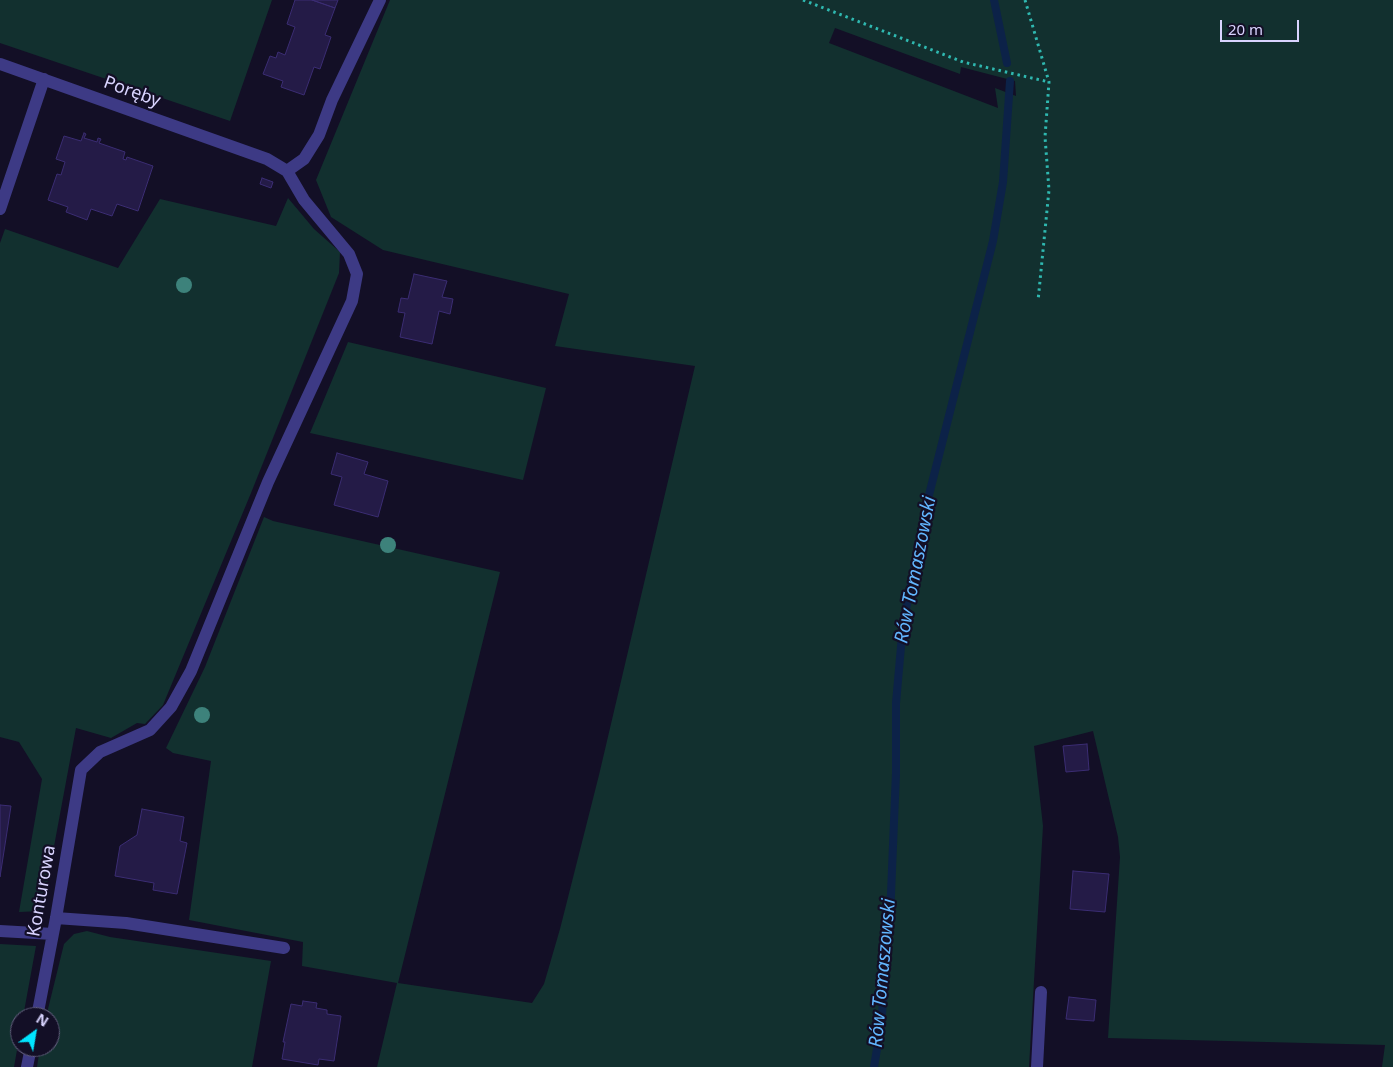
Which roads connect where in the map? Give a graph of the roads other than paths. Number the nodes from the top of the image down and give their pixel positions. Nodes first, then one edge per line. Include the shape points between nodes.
1 (380, 0) edge
2 (0, 64) edge
3 (44, 79) junction
4 (287, 172) junction
5 (0, 209) edge
6 (56, 918) junction
7 (0, 931) edge
8 (53, 934) junction
9 (284, 948) dead end
10 (1041, 992) dead end
11 (39, 1007) edge
12 (1037, 1067) edge

1 - 4 street via 332,100 319,135 304,159
2 - 3 street, Poręby
3 - 4 street, Poręby via 267,159
3 - 5 street
4 - 6 street, Konturowa via 304,200 349,254 357,274 352,301 268,482 191,671 170,707 150,730 100,752 81,770
6 - 8 street, Konturowa
6 - 9 street via 126,924
7 - 8 street
8 - 11 street, Konturowa
10 - 12 street

